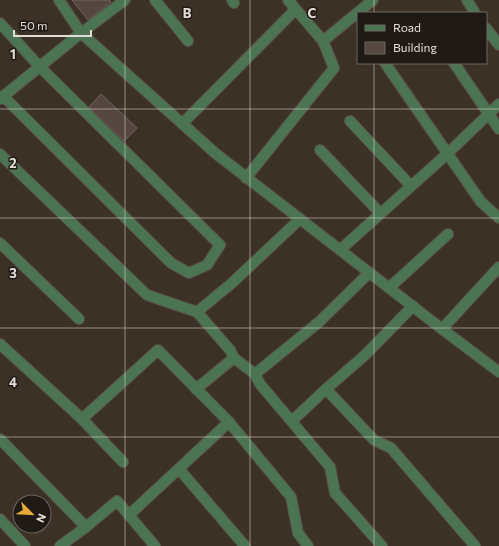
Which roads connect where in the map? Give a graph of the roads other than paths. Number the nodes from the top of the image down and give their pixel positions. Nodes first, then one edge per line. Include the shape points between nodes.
1 (59, 0) edge
2 (125, 0) edge
3 (155, 0) edge
4 (288, 0) edge
5 (373, 0) edge
6 (467, 0) edge
7 (359, 4) edge
8 (295, 10) junction
9 (474, 12) edge
10 (0, 23) edge
11 (487, 29) edge
12 (81, 32) junction
13 (188, 41) dead end
14 (323, 41) junction
15 (499, 45) edge
16 (386, 64) edge
17 (455, 64) edge
18 (39, 66) junction
19 (1, 97) edge
20 (499, 104) edge
21 (488, 114) junction
22 (350, 121) dead end
23 (182, 124) junction
24 (499, 128) edge
25 (320, 150) dead end
26 (0, 154) edge
27 (447, 154) junction
28 (246, 178) junction
29 (411, 186) junction
30 (380, 213) junction
31 (499, 218) edge
32 (300, 219) junction
33 (448, 234) dead end
34 (0, 243) edge
35 (340, 250) junction
36 (499, 267) edge
37 (369, 273) junction
38 (389, 288) junction
39 (413, 306) junction
40 (197, 312) junction
41 (79, 319) dead end
42 (442, 329) junction
43 (0, 344) edge
44 (234, 358) junction
45 (499, 372) edge
46 (255, 374) junction
47 (196, 389) junction
48 (326, 389) junction
49 (82, 419) junction
50 (292, 421) junction
51 (229, 422) junction
52 (0, 439) edge
53 (123, 462) dead end
54 (179, 469) junction
55 (128, 515) junction
56 (0, 519) edge
57 (86, 526) junction
58 (20, 544) edge
59 (60, 546) edge
60 (155, 546) edge
61 (245, 546) edge
62 (308, 546) edge
63 (382, 546) edge
64 (475, 546) edge

1 - 12 street
2 - 12 street
3 - 13 street
4 - 8 street
5 - 7 street
6 - 9 street
7 - 14 street
8 - 14 street
8 - 23 street
10 - 18 street
11 - 15 street
12 - 18 street
12 - 23 street
14 - 28 street via 334,68
16 - 27 street
17 - 21 street
18 - 19 street
18 - 19 street via 220,245 207,265 189,273 171,263
20 - 21 street
21 - 24 street
21 - 27 street
22 - 29 street
23 - 28 street
25 - 30 street
26 - 40 street via 147,295
27 - 29 street
27 - 31 street via 482,202
28 - 32 street
29 - 30 street
30 - 35 street
32 - 35 street
32 - 40 street
33 - 38 street
34 - 41 street
35 - 37 street
36 - 42 street
37 - 38 street
37 - 46 street via 319,322
38 - 39 street
39 - 42 street
39 - 48 street via 364,356
40 - 44 street
42 - 45 street
43 - 49 street
44 - 46 street
44 - 47 street
46 - 50 street via 260,384
47 - 49 street via 158,350
47 - 51 street
48 - 50 street
48 - 64 street via 374,440 391,448
49 - 53 street
50 - 63 street via 330,467 336,493
51 - 54 street
51 - 62 street via 291,497 298,533
52 - 57 street
54 - 55 street
54 - 61 street
55 - 57 street via 117,501
55 - 60 street
56 - 58 street
57 - 59 street

